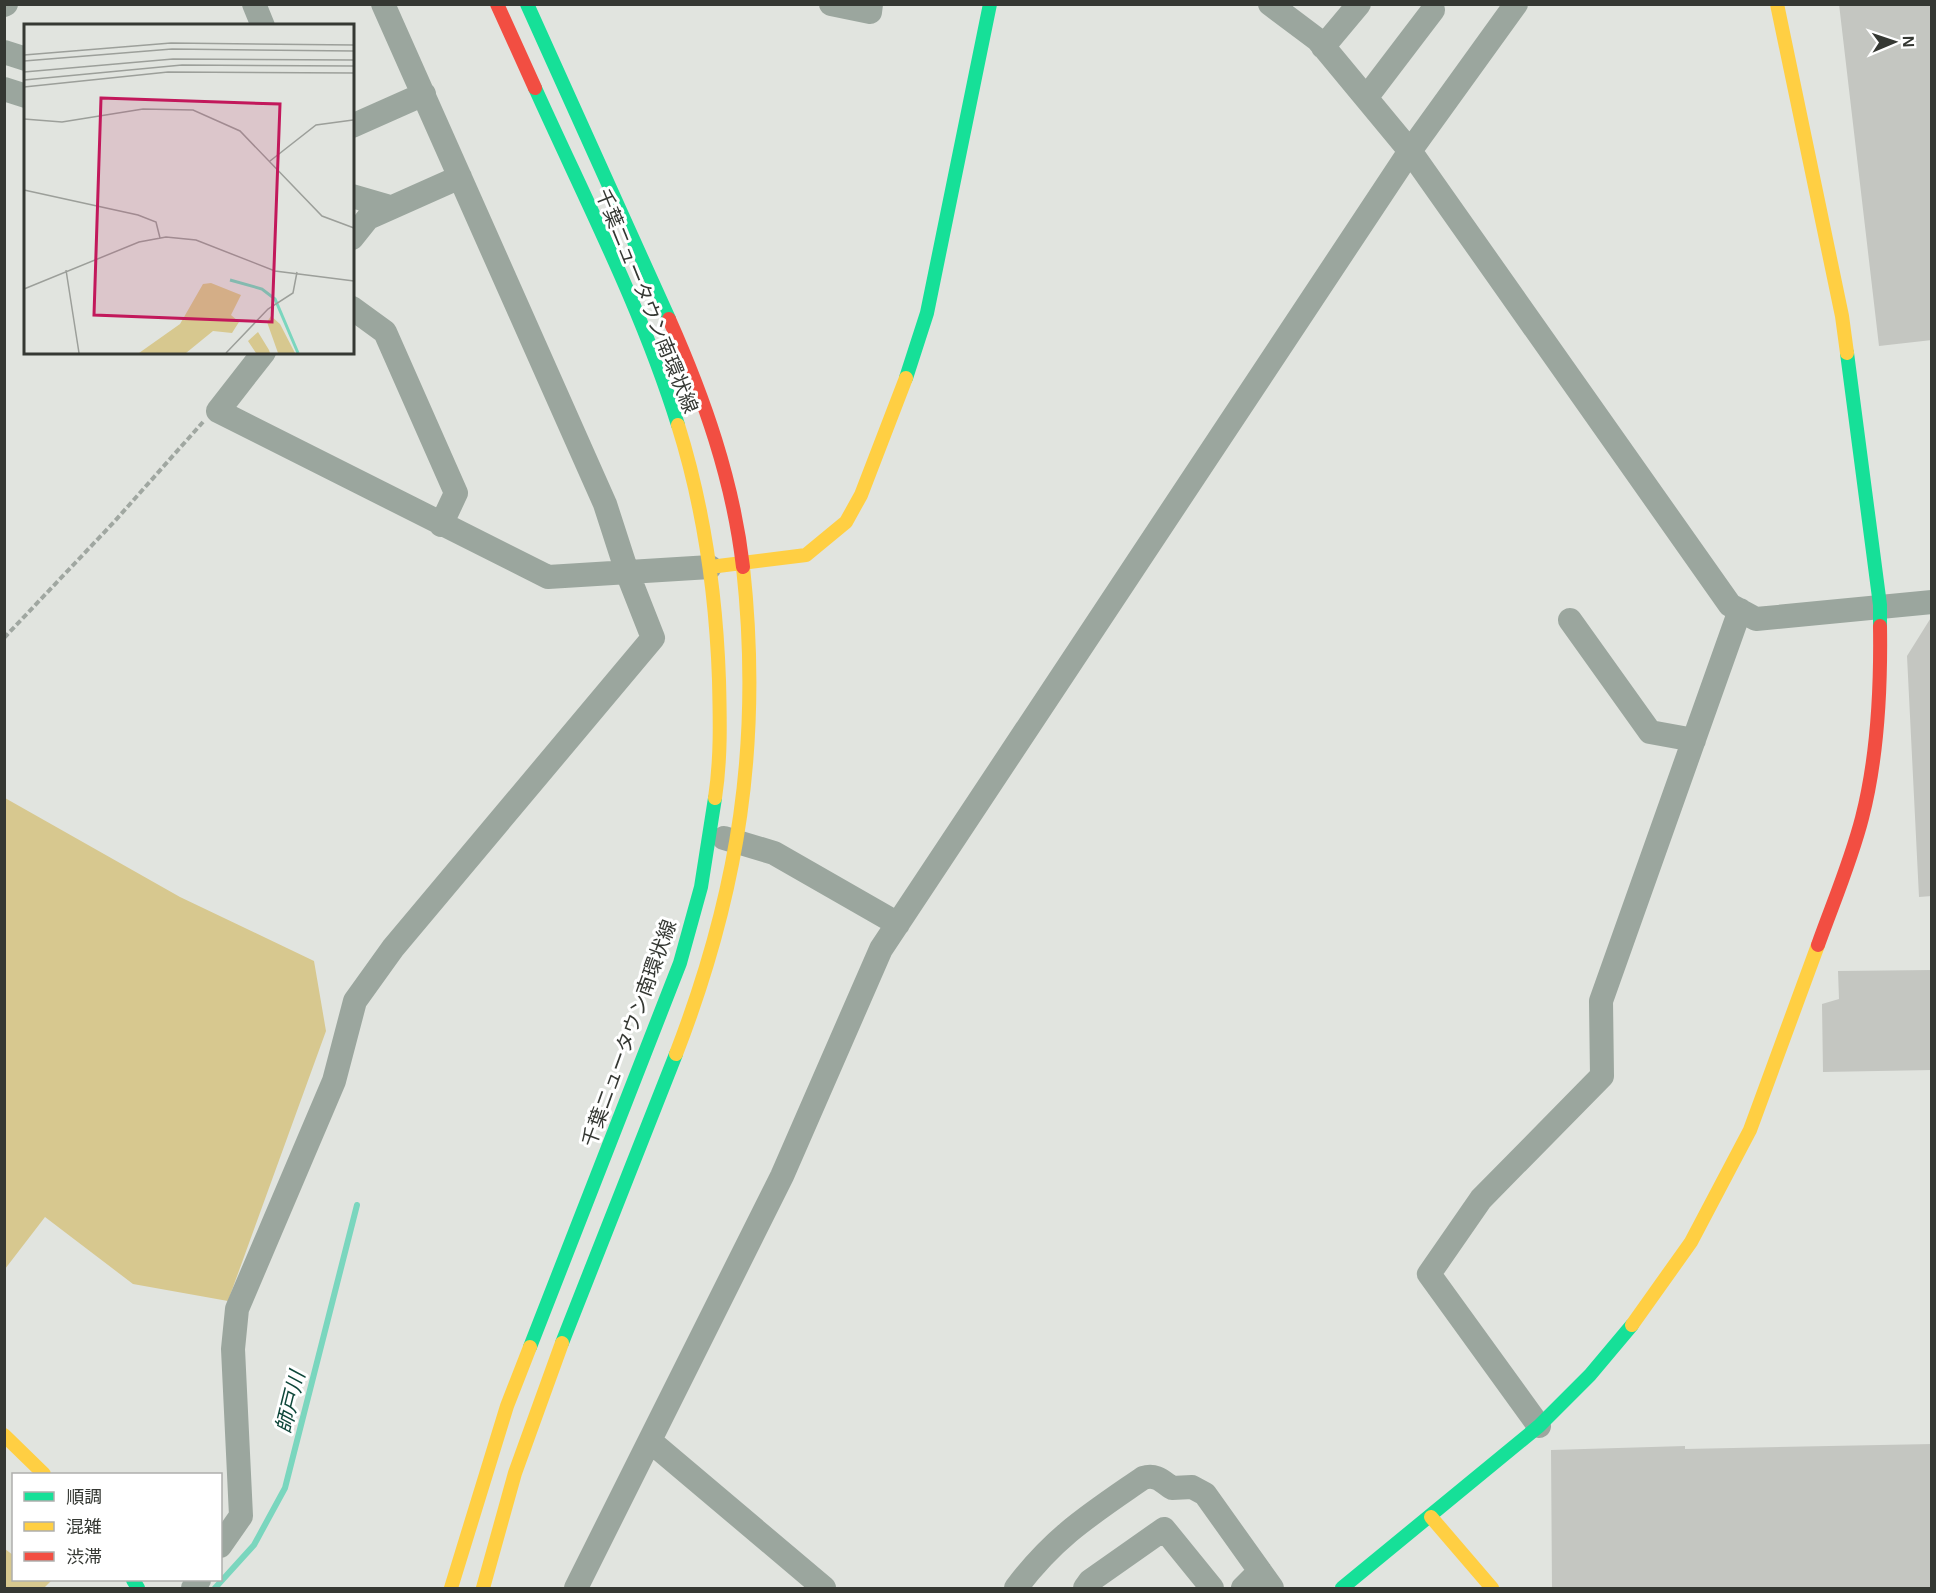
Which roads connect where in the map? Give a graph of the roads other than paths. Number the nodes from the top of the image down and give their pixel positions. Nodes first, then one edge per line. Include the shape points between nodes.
1 (254, 4) edge
2 (383, 4) edge
3 (497, 4) edge
4 (527, 4) edge
5 (831, 4) edge
6 (871, 4) edge
7 (990, 4) edge
8 (1270, 4) edge
9 (1359, 4) edge
10 (1516, 4) edge
11 (1778, 4) edge
12 (1433, 10) dead end
13 (262, 24) edge
14 (1323, 47) junction
15 (4, 52) edge
16 (24, 58) edge
17 (4, 90) edge
18 (424, 94) junction
19 (24, 95) edge
20 (1366, 98) junction
21 (354, 125) edge
22 (1410, 151) junction
23 (460, 177) junction
24 (354, 197) edge
25 (390, 207) junction
26 (354, 236) edge
27 (354, 309) edge
28 (262, 354) edge
29 (441, 525) junction
30 (740, 563) junction
31 (710, 567) junction
32 (627, 572) junction
33 (1932, 602) edge
34 (1880, 605) junction
35 (1740, 610) junction
36 (1570, 620) dead end
37 (1694, 740) junction
38 (710, 835) junction
39 (738, 841) junction
40 (898, 924) junction
41 (1539, 1426) junction
42 (4, 1435) edge
43 (650, 1441) junction
44 (43, 1473) edge
45 (1431, 1517) junction
46 (222, 1543) edge
47 (1266, 1580) edge
48 (451, 1588) edge
49 (483, 1588) edge
50 (576, 1588) edge
51 (824, 1588) edge
52 (1016, 1588) edge
53 (1085, 1588) edge
54 (1212, 1588) edge
55 (1243, 1588) edge
56 (1342, 1588) edge
57 (1492, 1588) edge

1 - 13 street
2 - 18 street
3 - 31 main road, 千葉ニュータウン南環状線 via 665,383 687,453
4 - 30 main road, 千葉ニュータウン南環状線 via 692,370 718,447
5 - 6 street via 870,12
7 - 30 main road via 927,313 911,366 861,495 846,522 806,555
8 - 14 street
9 - 14 street
10 - 22 street
11 - 34 main road via 1842,316
12 - 20 street
14 - 20 street
15 - 16 street
17 - 19 street
18 - 21 street
18 - 23 street
20 - 22 street
22 - 35 street via 1730,605
22 - 40 street
23 - 25 street
23 - 32 street via 605,504
24 - 25 street
25 - 26 street via 368,218
27 - 29 street via 385,332 456,493
28 - 29 street via 218,411
29 - 32 street via 548,578
30 - 31 main road
30 - 39 main road, 千葉ニュータウン南環状線 via 747,615 750,742
31 - 32 street
31 - 38 main road, 千葉ニュータウン南環状線 via 717,617 721,738
32 - 46 street via 653,638 393,948 355,1001 334,1081 237,1309 233,1349 241,1516
33 - 34 street
34 - 35 street via 1756,619
34 - 41 main road via 1877,728 1862,818 1750,1130 1720,1191 1663,1283 1590,1376
35 - 37 street
36 - 37 street via 1650,732
37 - 41 street via 1601,1001 1602,1076 1481,1199 1429,1274
38 - 39 street
38 - 48 main road, 千葉ニュータウン南環状線 via 701,887 680,963 507,1406
39 - 40 street via 774,853
39 - 49 main road, 千葉ニュータウン南環状線 via 704,975 531,1424
40 - 43 street via 881,949 782,1176
41 - 45 main road
42 - 44 main road
43 - 50 street
43 - 51 street
45 - 56 main road
45 - 57 main road
47 - 52 street via 1198,1489 1172,1488 1150,1476 1070,1528 1037,1560
47 - 55 street
53 - 54 street via 1164,1529

